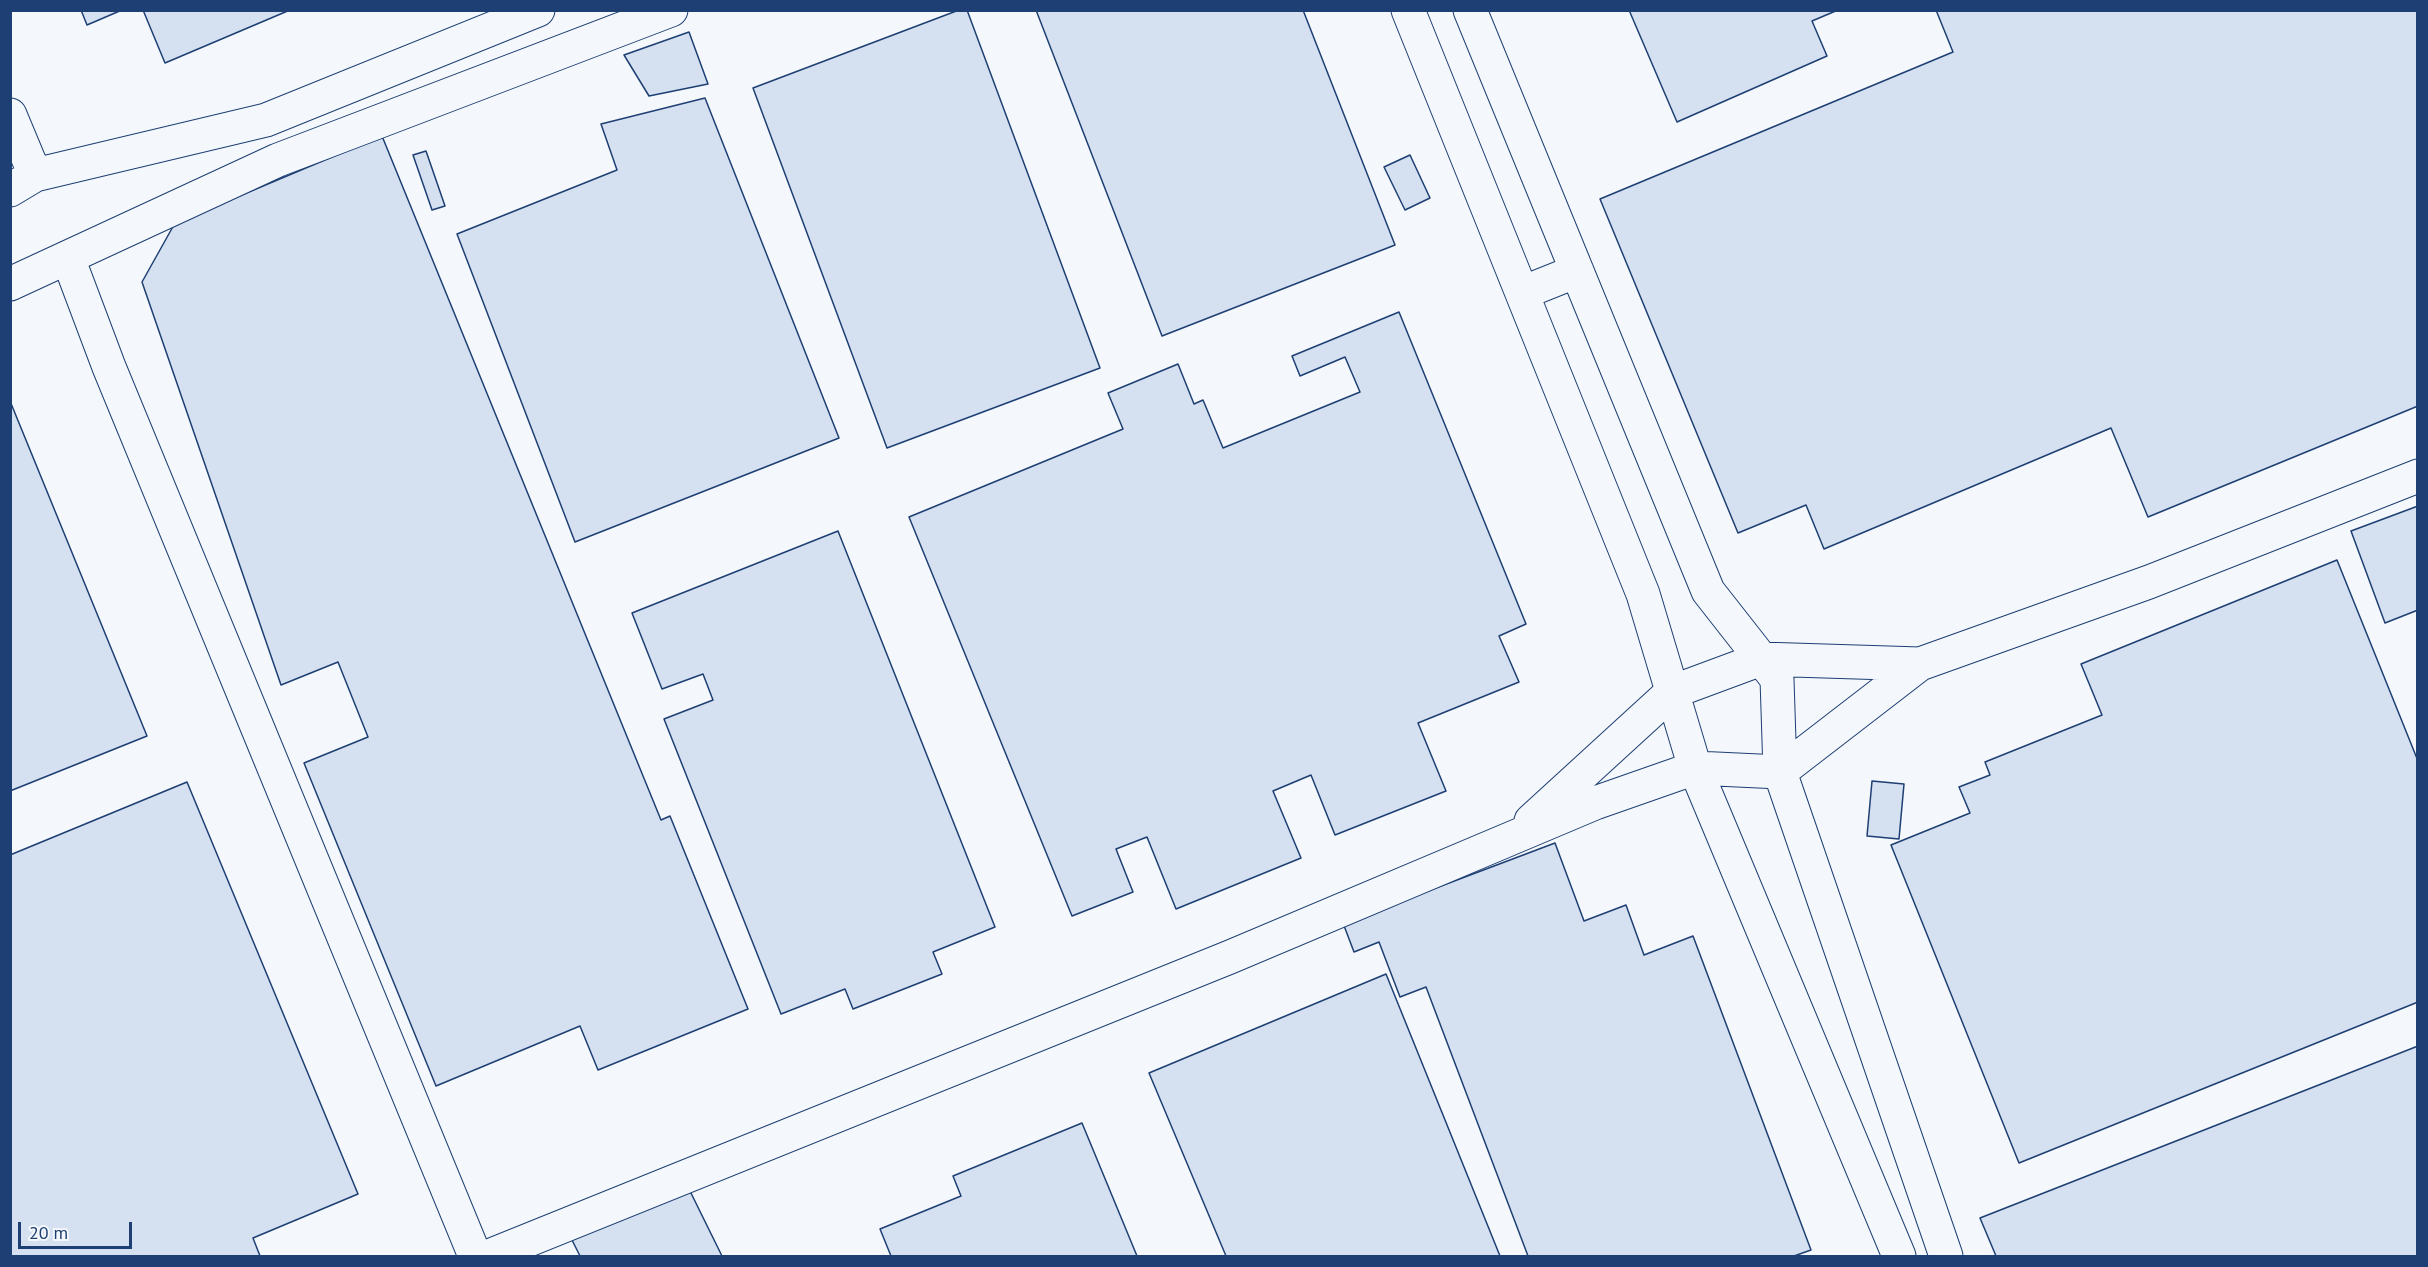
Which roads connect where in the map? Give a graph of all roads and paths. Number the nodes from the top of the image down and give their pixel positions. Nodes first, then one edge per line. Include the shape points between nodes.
1 (671, 10) edge
2 (1408, 10) edge
3 (1470, 10) edge
4 (532, 13) edge
5 (545, 59) junction
6 (10, 116) edge
7 (23, 183) edge
8 (68, 258) junction
9 (1577, 271) junction
10 (10, 284) edge
11 (1522, 293) junction
12 (2418, 476) edge
13 (1761, 659) junction
14 (1920, 664) junction
15 (1672, 692) junction
16 (1695, 768) junction
17 (1780, 772) junction
18 (1513, 838) junction
19 (475, 1257) edge
20 (489, 1257) edge
21 (1899, 1257) edge
22 (1946, 1257) edge

1 - 5 street
2 - 11 street
3 - 9 street
4 - 5 street
4 - 7 street via 266,120
5 - 8 street via 278,160
6 - 7 street
8 - 10 street
8 - 19 street via 118,389
9 - 11 street
9 - 13 street via 1708,591
11 - 15 street via 1643,594
12 - 14 street via 2149,582
13 - 14 street
13 - 15 street
13 - 17 street via 1777,680
14 - 17 street
15 - 16 street
15 - 18 street
16 - 17 street
16 - 18 street via 1595,803
16 - 21 street
17 - 22 street
18 - 20 street via 1219,962

